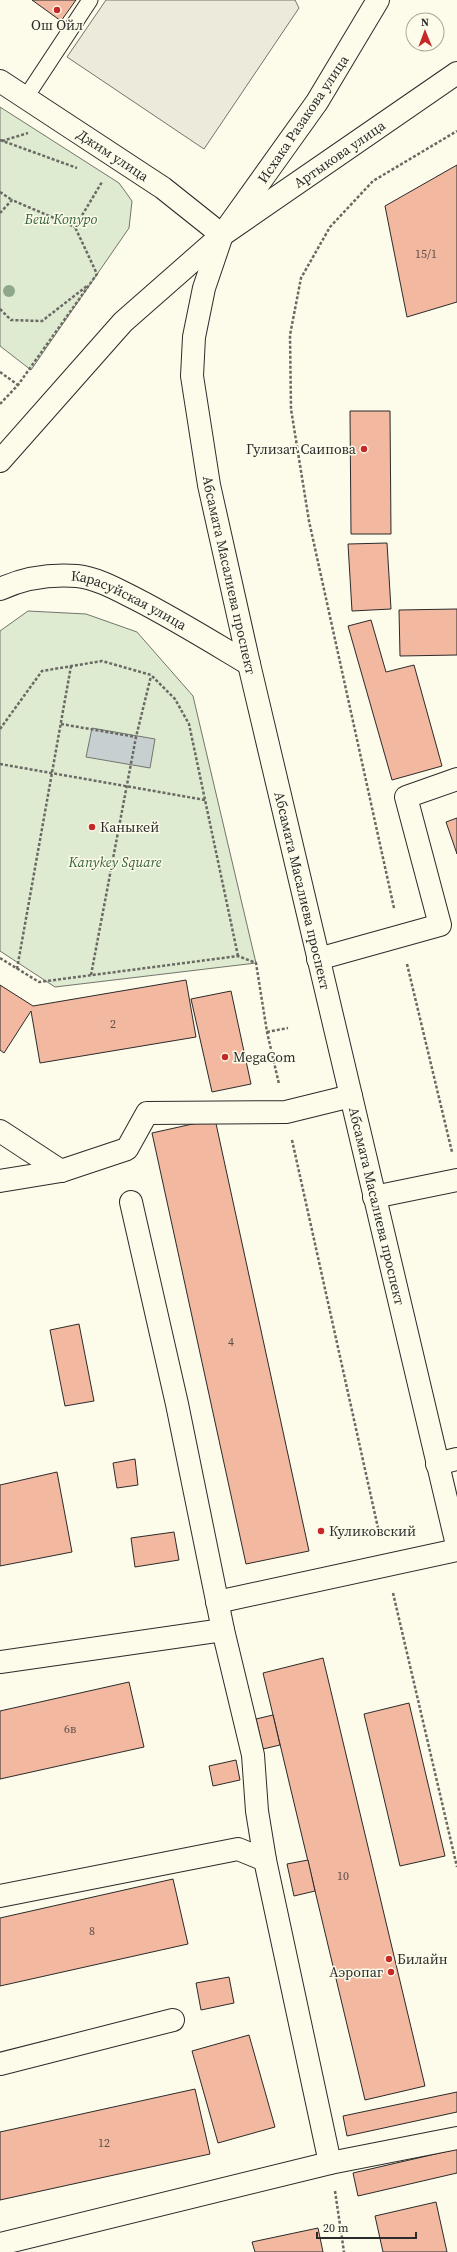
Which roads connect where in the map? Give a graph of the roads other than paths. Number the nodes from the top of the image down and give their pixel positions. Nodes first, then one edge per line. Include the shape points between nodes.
1 (90, 0) edge
2 (378, 0) edge
3 (457, 73) edge
4 (0, 81) edge
5 (26, 97) junction
6 (222, 235) junction
7 (0, 461) edge
8 (0, 590) edge
9 (249, 664) junction
10 (457, 779) edge
11 (318, 959) junction
12 (351, 1096) junction
13 (0, 1131) edge
14 (61, 1171) junction
15 (457, 1180) edge
16 (0, 1181) edge
17 (374, 1197) junction
18 (132, 1202) dead end
19 (447, 1462) edge
20 (457, 1546) edge
21 (457, 1550) edge
22 (217, 1602) junction
23 (222, 1630) junction
24 (0, 1662) edge
25 (265, 1860) junction
26 (0, 1896) edge
27 (173, 2020) dead end
28 (0, 2064) edge
29 (457, 2138) edge
30 (330, 2164) junction
31 (0, 2244) edge

1 - 5 lane
2 - 6 street, Исхака Разакова улица via 317,102
3 - 6 street, Артыкова улица
4 - 5 street, Джим улица
5 - 6 street, Джим улица via 163,188
6 - 7 street via 123,322
6 - 9 street, Абсамата Масалиева проспект via 204,288 194,337 192,376 209,485
8 - 9 street, Карасуйская улица via 43,576 78,576 115,588 171,616
9 - 11 street, Абсамата Масалиева проспект
10 - 11 street via 406,796 440,925
11 - 12 street, Абсамата Масалиева проспект
12 - 14 street via 286,1112 147,1113 127,1149
12 - 17 street, Абсамата Масалиева проспект
13 - 14 street
14 - 16 street
15 - 17 street
17 - 19 street, Абсамата Масалиева проспект
18 - 22 street via 177,1404
19 - 20 street, Абсамата Масалиева проспект
21 - 22 street
22 - 23 street
23 - 24 street
23 - 25 street via 253,1755 257,1811
25 - 26 street via 238,1849
25 - 30 street
27 - 28 street
29 - 30 street
30 - 31 street

